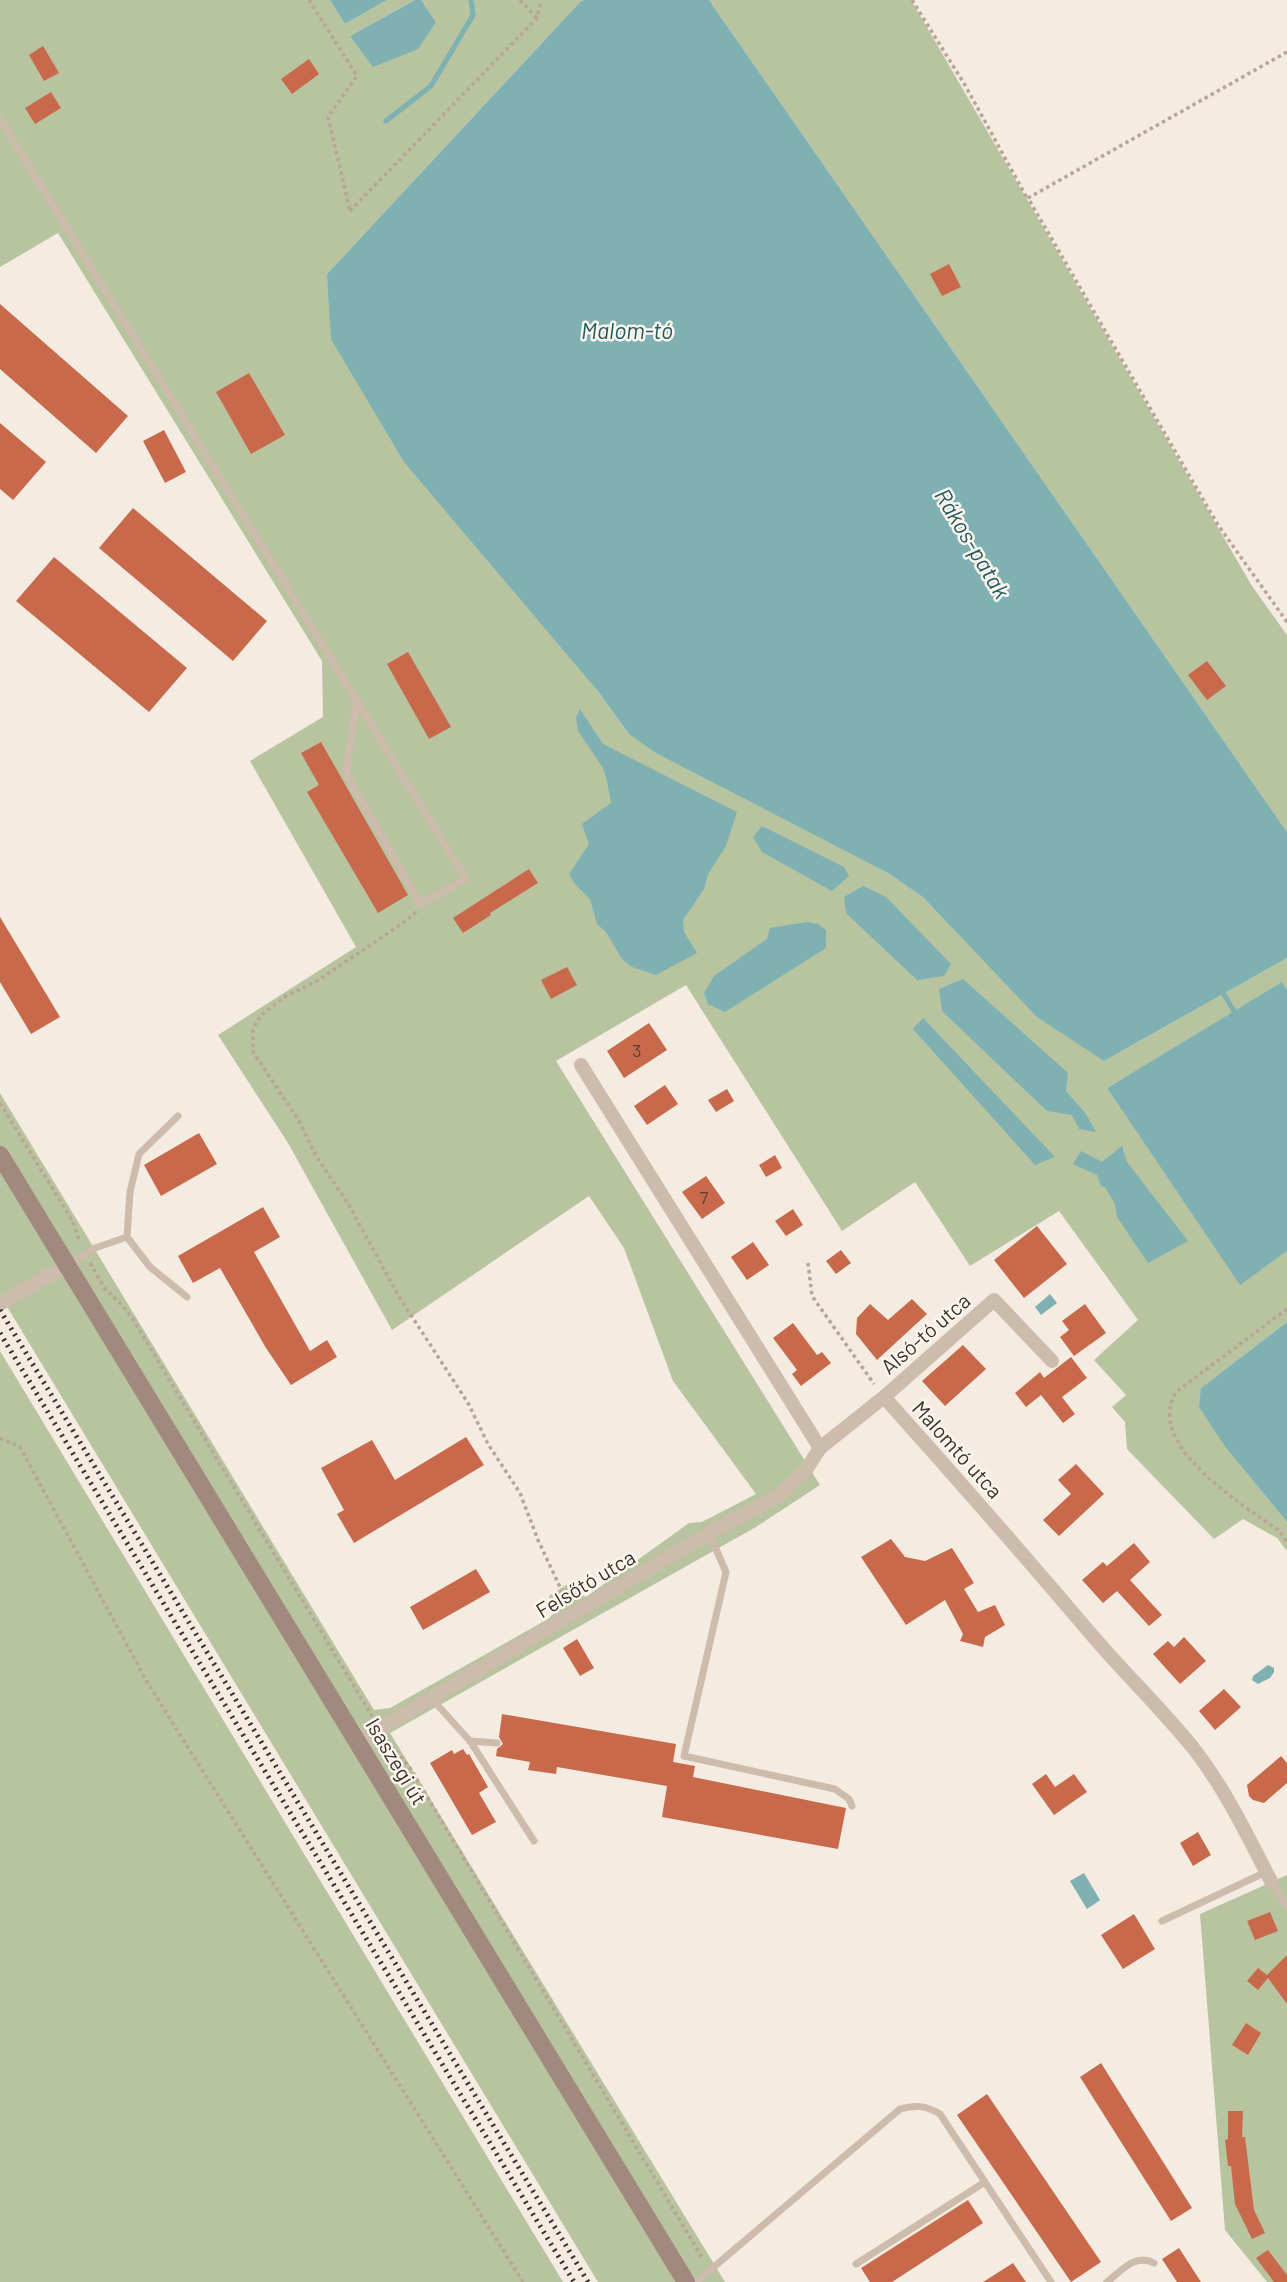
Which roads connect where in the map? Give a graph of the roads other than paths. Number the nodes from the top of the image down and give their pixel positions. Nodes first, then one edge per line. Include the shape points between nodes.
1 (0, 119) edge
2 (357, 698) junction
3 (581, 1065) dead end
4 (178, 1116) dead end
5 (0, 1155) edge
6 (127, 1237) junction
7 (67, 1265) junction
8 (187, 1297) dead end
9 (0, 1304) edge
10 (1052, 1361) dead end
11 (884, 1397) junction
12 (821, 1448) junction
13 (709, 1533) junction
14 (432, 1699) junction
15 (359, 1741) junction
16 (470, 1741) junction
17 (497, 1743) dead end
18 (852, 1806) dead end
19 (534, 1841) dead end
20 (1269, 1877) junction
21 (1287, 1906) edge
22 (1162, 1920) dead end
23 (985, 2182) junction
24 (1154, 2263) dead end
25 (856, 2264) dead end
26 (687, 2282) edge
27 (696, 2282) edge
28 (1051, 2282) edge
29 (1107, 2282) edge

1 - 2 lane
2 - 2 lane via 466,878 420,904 346,774
3 - 12 street
4 - 6 lane via 139,1154
5 - 7 main road, Isaszegi út
6 - 7 lane
6 - 8 lane via 150,1267
7 - 9 street
7 - 15 main road, Isaszegi út
10 - 11 street, Alsó-tó utca via 994,1300
11 - 12 street, Malomtó utca
11 - 20 street, Malomtó utca via 1195,1751
12 - 13 street, Felsőtó utca via 778,1496
13 - 14 street, Felsőtó utca
13 - 18 lane via 726,1572 684,1756 835,1789
14 - 15 street, Felsőtó utca
14 - 16 lane
15 - 26 main road, Isaszegi út
16 - 17 lane
16 - 19 lane
20 - 21 lane
20 - 22 lane
23 - 25 lane
23 - 27 lane via 940,2114 917,2105 900,2109
23 - 28 lane
24 - 29 lane via 1131,2262

